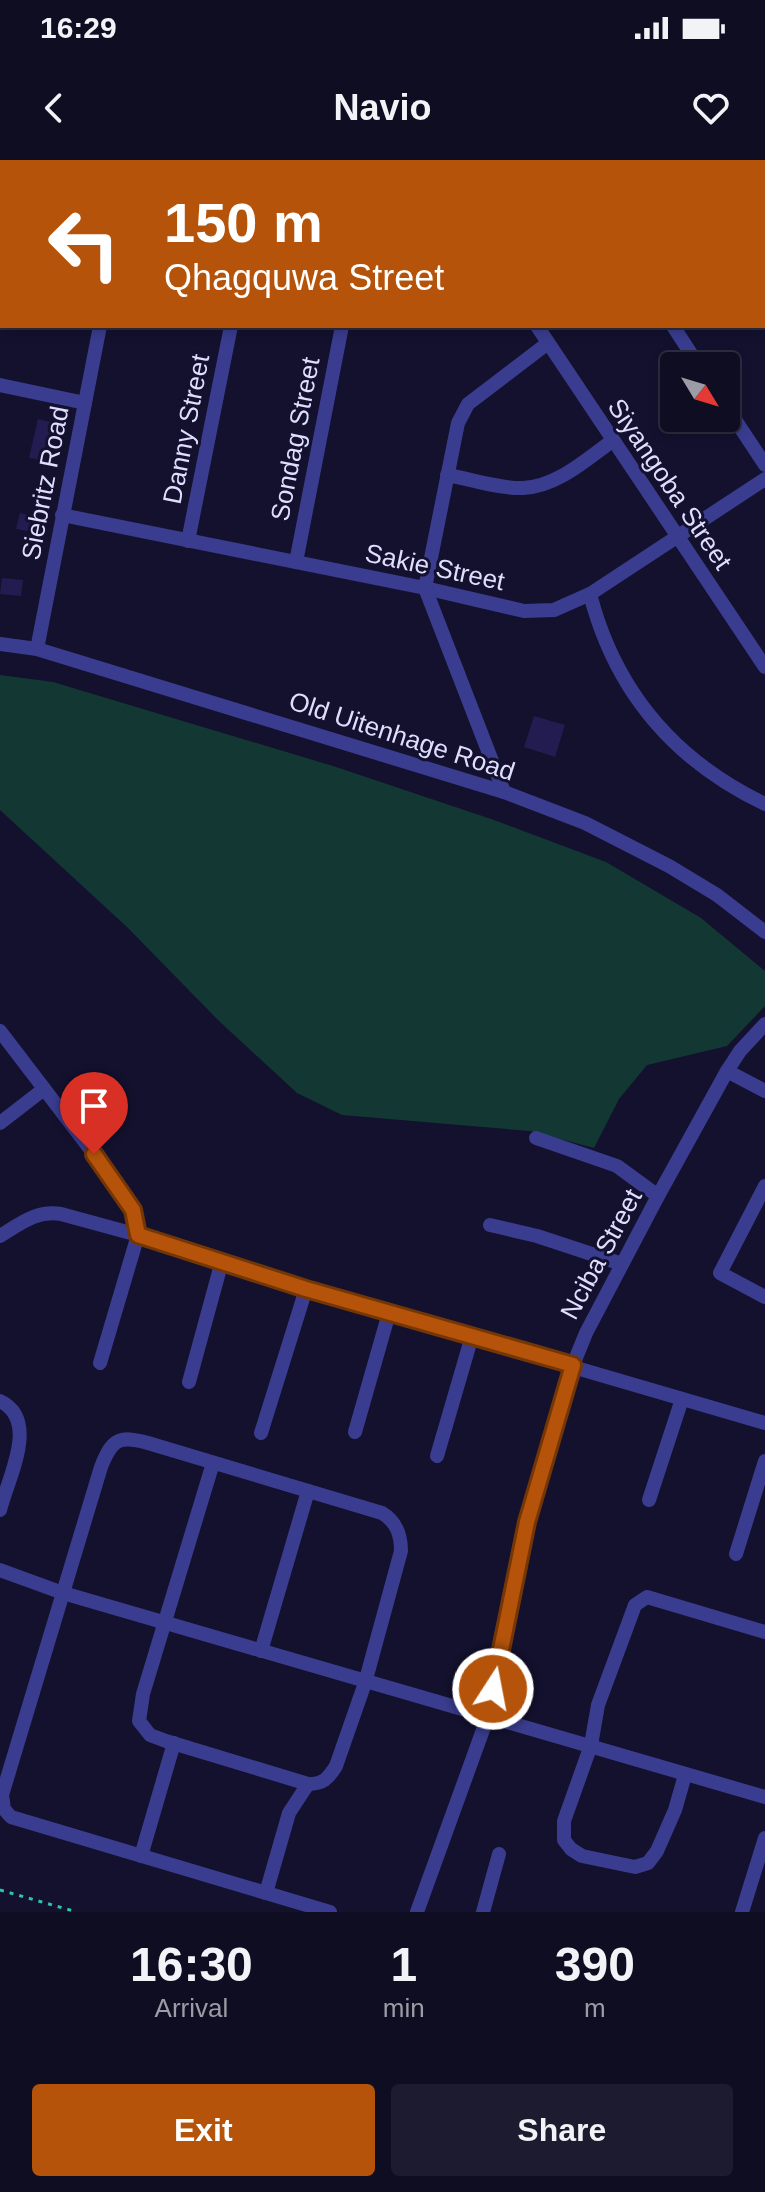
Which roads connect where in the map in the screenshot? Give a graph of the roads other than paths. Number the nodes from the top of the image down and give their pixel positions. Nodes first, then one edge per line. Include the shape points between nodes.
1 (100, 328) edge
2 (231, 328) edge
3 (342, 328) edge
4 (538, 328) edge
5 (674, 328) edge
6 (548, 343) junction
7 (690, 352) edge
8 (0, 385) edge
9 (85, 403) junction
10 (740, 427) edge
11 (612, 441) junction
12 (765, 465) edge
13 (447, 475) junction
14 (765, 479) edge
15 (62, 515) junction
16 (677, 538) junction
17 (188, 541) junction
18 (296, 562) junction
19 (425, 588) junction
20 (590, 594) junction
21 (0, 644) edge
22 (37, 649) junction
23 (765, 667) edge
24 (504, 792) junction
25 (765, 804) edge
26 (765, 932) edge
27 (765, 1024) edge
28 (0, 1031) edge
29 (727, 1071) junction
30 (44, 1089) junction
31 (765, 1091) edge
32 (0, 1123) edge
33 (536, 1138) dead end
34 (765, 1186) edge
35 (658, 1196) junction
36 (490, 1225) dead end
37 (138, 1235) junction
38 (0, 1236) edge
39 (222, 1261) junction
40 (622, 1264) junction
41 (306, 1289) junction
42 (765, 1297) edge
43 (389, 1313) junction
44 (472, 1336) junction
45 (100, 1363) dead end
46 (573, 1365) junction
47 (189, 1382) dead end
48 (682, 1399) junction
49 (0, 1401) edge
50 (765, 1423) edge
51 (355, 1432) dead end
52 (261, 1433) dead end
53 (437, 1456) dead end
54 (765, 1461) edge
55 (213, 1463) junction
56 (308, 1491) junction
57 (649, 1500) dead end
58 (0, 1510) edge
59 (736, 1554) dead end
60 (0, 1570) edge
61 (63, 1593) junction
62 (164, 1621) junction
63 (765, 1632) edge
64 (261, 1651) junction
65 (365, 1683) junction
66 (488, 1716) junction
67 (174, 1743) junction
68 (591, 1745) junction
69 (685, 1775) junction
70 (308, 1784) junction
71 (765, 1797) edge
72 (765, 1838) edge
73 (499, 1854) dead end
74 (141, 1856) junction
75 (266, 1893) junction
76 (330, 1912) edge
77 (417, 1912) edge
78 (483, 1912) edge
79 (742, 1912) edge

1 - 9 street, Siebritz Road
2 - 17 street, Danny Street
3 - 18 street, Sondag Street
4 - 6 street, Siyangoba Street
5 - 7 street
6 - 11 street, Siyangoba Street
6 - 13 street via 468,404 458,423
8 - 9 street
9 - 15 street, Siebritz Road
10 - 12 street
11 - 13 street via 539,486 520,489
11 - 16 street, Siyangoba Street
13 - 19 street
14 - 16 street, Sakie Street
15 - 17 street, Sakie Street
15 - 22 street, Siebritz Road
16 - 20 street, Sakie Street
16 - 23 street, Siyangoba Street
17 - 18 street, Sakie Street
18 - 19 street, Sakie Street
19 - 20 street, Sakie Street via 524,611 554,610
19 - 24 street
20 - 25 street via 599,630 646,714 704,768
21 - 22 street, Old Uitenhage Road
22 - 24 street, Old Uitenhage Road
24 - 26 street, Old Uitenhage Road via 628,843 717,895
27 - 29 street, Nciba Street
28 - 30 street
29 - 31 street
29 - 35 street, Nciba Street
30 - 32 street
30 - 37 street via 125,1197
33 - 35 street via 617,1166
34 - 42 street via 720,1273
35 - 40 street, Nciba Street
36 - 40 street
37 - 38 street via 48,1212
37 - 39 street
37 - 45 street
39 - 41 street
39 - 47 street
40 - 46 street, Nciba Street
41 - 43 street
41 - 52 street
43 - 44 street
43 - 51 street
44 - 46 street
44 - 53 street
46 - 48 street
46 - 66 street, Nciba Street via 527,1522
48 - 50 street
48 - 57 street
49 - 58 street via 15,1412 21,1435
54 - 59 street
55 - 56 street
55 - 61 street via 128,1438 117,1441 101,1467
55 - 62 street
56 - 64 street
56 - 65 street via 382,1513 401,1538
60 - 61 street
61 - 62 street
61 - 74 street via 2,1795 4,1809 11,1817
62 - 64 street
62 - 67 street via 139,1721 150,1735
63 - 68 street via 647,1597 635,1605 627,1621 598,1705
64 - 65 street
65 - 66 street
65 - 70 street via 336,1766 328,1779
66 - 68 street
66 - 77 street, Nciba Street
67 - 70 street
67 - 74 street
68 - 69 street
68 - 69 street via 564,1821 564,1840 582,1856 635,1867 648,1863 675,1810
69 - 71 street
70 - 75 street via 289,1813
72 - 79 street
73 - 78 street
74 - 75 street
75 - 76 street

